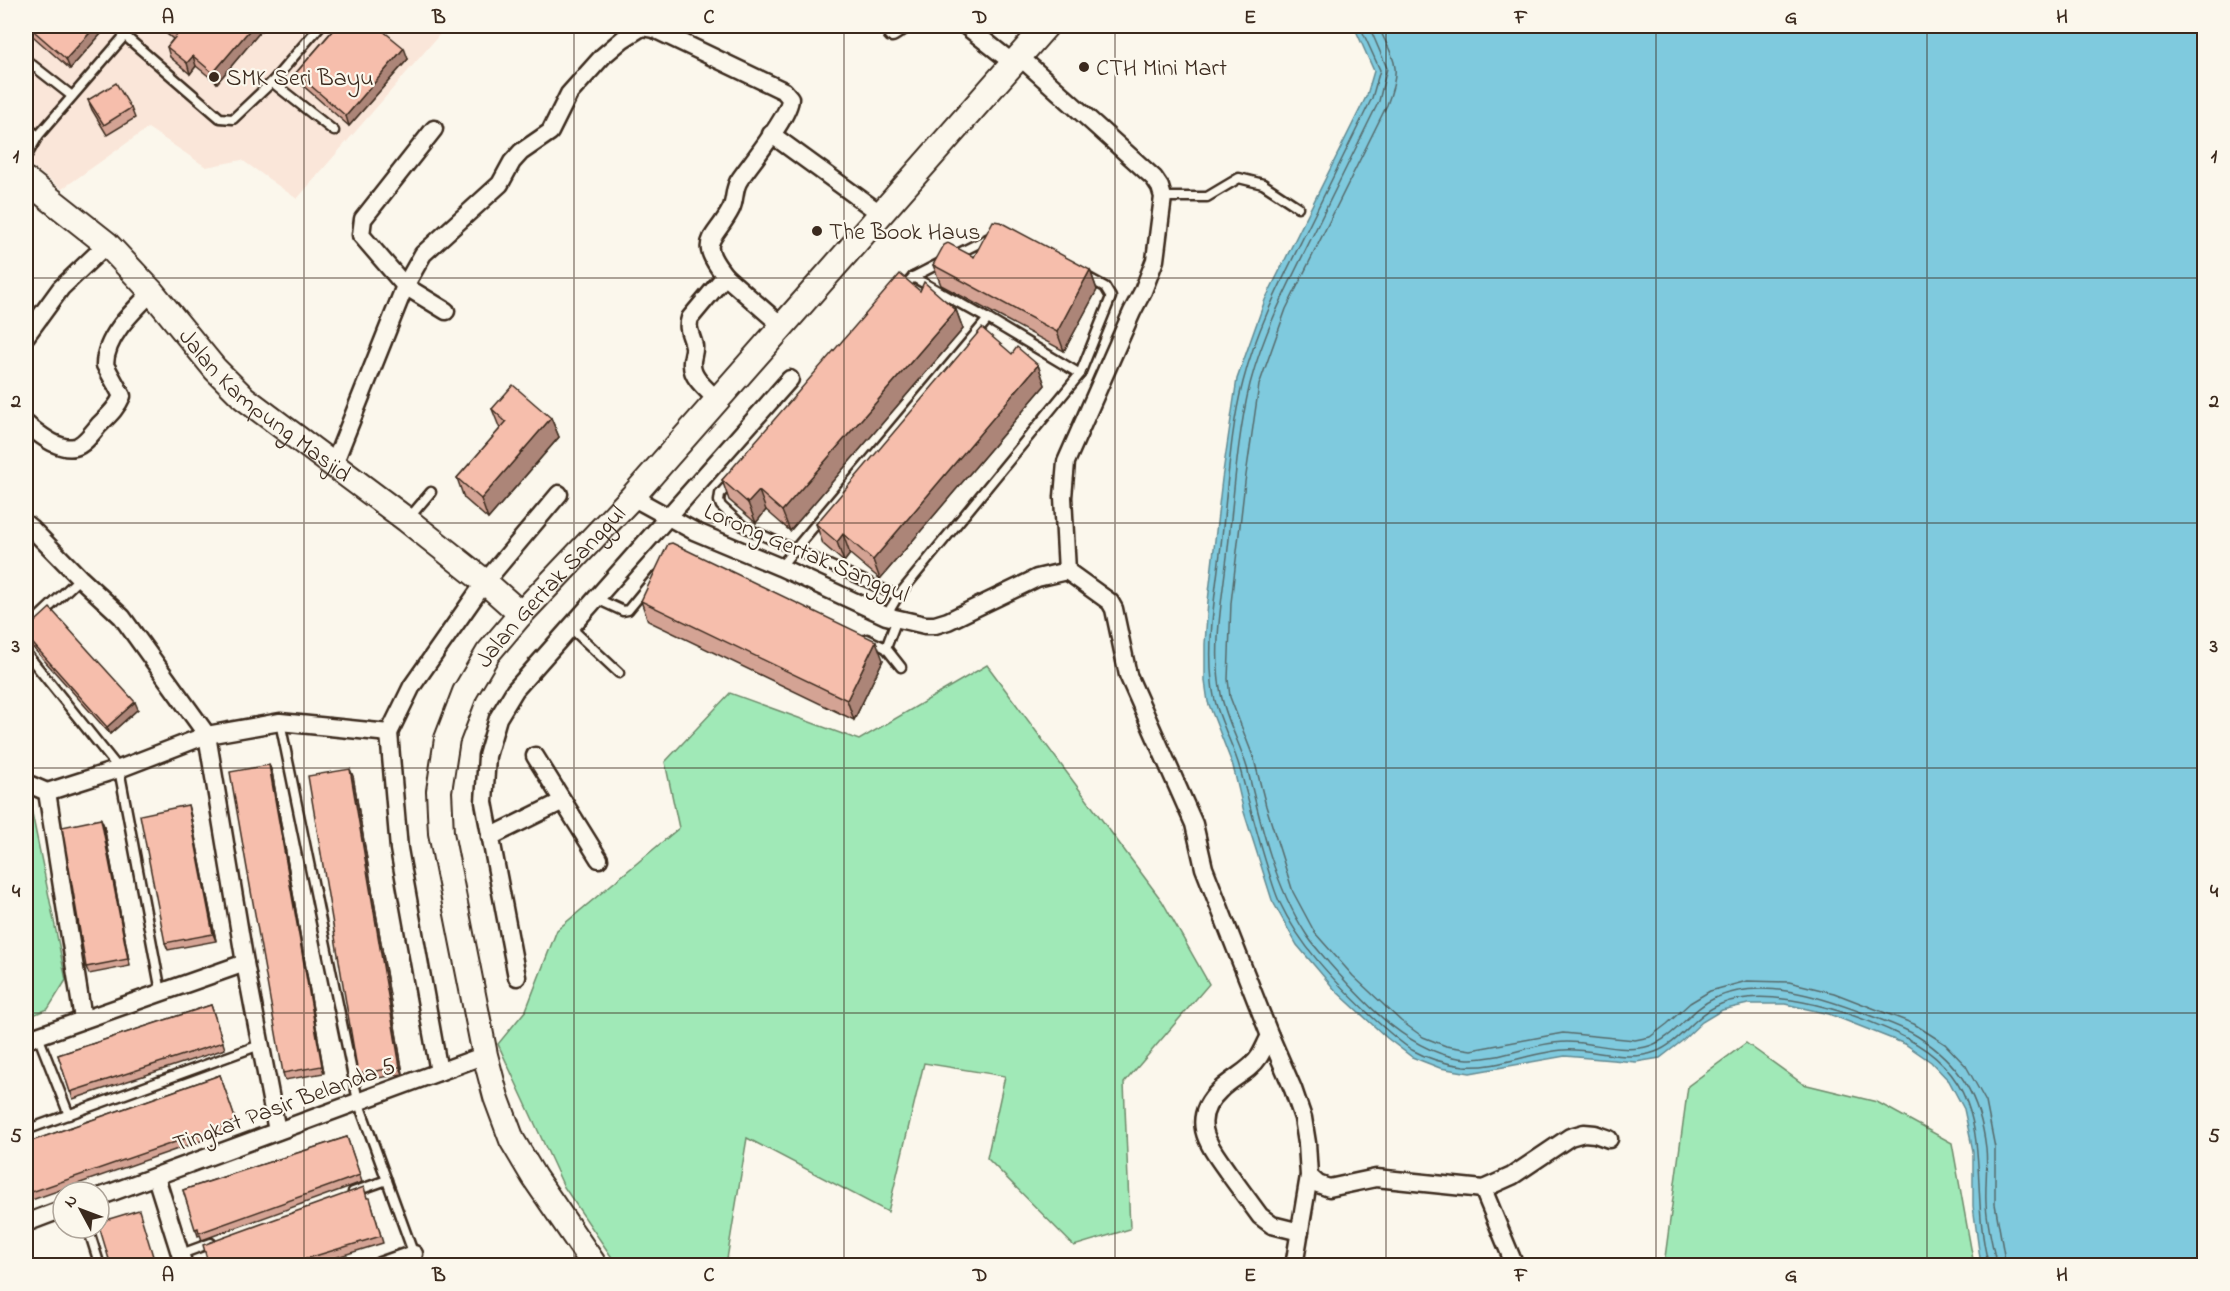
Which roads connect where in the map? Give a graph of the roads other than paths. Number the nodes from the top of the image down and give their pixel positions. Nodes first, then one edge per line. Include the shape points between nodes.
1 (133, 26) edge
2 (320, 26) edge
3 (966, 26) edge
4 (1046, 26) edge
5 (124, 35) junction
6 (26, 60) edge
7 (1017, 61) junction
8 (272, 82) junction
9 (72, 96) junction
10 (26, 127) edge
11 (434, 129) dead end
12 (334, 131) dead end
13 (771, 134) junction
14 (38, 136) junction
15 (26, 157) edge
16 (26, 180) edge
17 (1163, 197) junction
18 (1298, 207) dead end
19 (881, 214) junction
20 (1002, 234) edge
21 (106, 244) junction
22 (1077, 271) edge
23 (725, 276) junction
24 (913, 278) junction
25 (405, 286) junction
26 (152, 292) junction
27 (897, 295) edge
28 (446, 311) dead end
29 (988, 319) junction
30 (782, 326) junction
31 (26, 336) edge
32 (1080, 374) junction
33 (790, 379) dead end
34 (717, 400) junction
35 (26, 423) edge
36 (334, 464) junction
37 (736, 476) edge
38 (430, 492) dead end
39 (559, 494) dead end
40 (632, 497) junction
41 (667, 516) junction
42 (407, 520) junction
43 (26, 524) edge
44 (793, 550) junction
45 (780, 567) junction
46 (1067, 571) junction
47 (659, 572) edge
48 (80, 578) junction
49 (485, 582) junction
50 (898, 596) junction
51 (597, 598) junction
52 (521, 614) junction
53 (891, 617) junction
54 (571, 628) junction
55 (26, 629) edge
56 (854, 633) edge
57 (886, 648) junction
58 (26, 653) edge
59 (901, 667) dead end
60 (619, 673) dead end
61 (280, 722) junction
62 (389, 733) junction
63 (207, 735) junction
64 (535, 756) dead end
65 (119, 769) junction
66 (26, 783) edge
67 (47, 792) junction
68 (563, 801) junction
69 (490, 837) junction
70 (599, 859) dead end
71 (244, 963) junction
72 (517, 977) dead end
73 (161, 992) junction
74 (83, 1019) junction
75 (1270, 1036) junction
76 (32, 1038) edge
77 (260, 1045) junction
78 (485, 1055) junction
79 (440, 1072) junction
80 (358, 1101) junction
81 (69, 1114) junction
82 (26, 1130) edge
83 (277, 1131) junction
84 (1609, 1139) dead end
85 (1309, 1176) junction
86 (156, 1177) junction
87 (387, 1180) junction
88 (1483, 1189) junction
89 (111, 1193) edge
90 (344, 1196) edge
91 (51, 1214) edge
92 (26, 1223) edge
93 (1300, 1232) junction
94 (224, 1239) edge
95 (91, 1240) edge
96 (183, 1260) edge
97 (416, 1260) edge
98 (100, 1266) edge
99 (380, 1266) edge
100 (595, 1266) edge
101 (1294, 1266) edge
102 (1515, 1266) edge

1 - 5 lane
2 - 8 lane
3 - 7 street
4 - 7 main road, Jalan Gertak Sanggul
5 - 8 lane via 220,118 233,119
5 - 9 lane
6 - 9 lane
7 - 17 street via 1154,178
7 - 19 main road, Jalan Gertak Sanggul
8 - 12 lane
9 - 14 lane
10 - 14 lane
11 - 25 street via 360,228 361,235
13 - 19 street
13 - 23 street via 736,185 733,205 711,237 710,254
13 - 25 street via 790,103 784,91 654,29 642,27 603,56 569,94 550,132 521,152 500,184 423,254
14 - 15 lane
16 - 21 main road, Jalan Kampung Masjid
17 - 18 lane via 1207,197 1239,178 1263,184
17 - 46 street via 1155,260 1066,462 1063,498
19 - 30 main road, Jalan Gertak Sanggul
20 - 24 lane
21 - 26 main road, Jalan Kampung Masjid
21 - 31 street via 61,288
22 - 32 lane via 1105,287 1111,297
23 - 30 street
23 - 34 street via 688,324 694,375
24 - 27 lane
24 - 29 lane
25 - 28 street
25 - 36 street
26 - 35 street via 109,345 105,366 123,396 84,442 63,447
26 - 36 main road, Jalan Kampung Masjid via 244,398
29 - 32 lane
29 - 44 lane
30 - 34 main road, Jalan Gertak Sanggul
32 - 50 lane
33 - 41 street
34 - 40 main road, Jalan Gertak Sanggul
36 - 42 main road, Jalan Kampung Masjid
37 - 44 lane via 720,494 721,506 744,527
38 - 42 lane
39 - 49 street
40 - 41 street, Lorong Gertak Sanggul
40 - 52 main road, Jalan Gertak Sanggul
41 - 45 street, Lorong Gertak Sanggul
41 - 51 street
42 - 49 main road, Jalan Kampung Masjid
43 - 48 street
44 - 45 lane
44 - 50 lane
45 - 53 street, Lorong Gertak Sanggul
46 - 53 street, Lorong Gertak Sanggul via 1037,578 935,625
46 - 75 street via 1114,609 1128,675 1194,824 1204,868
47 - 51 lane via 628,610
48 - 55 lane
48 - 63 street via 123,617
49 - 52 main road, Jalan Kampung Masjid
49 - 62 street via 412,686
50 - 53 lane
51 - 54 street
52 - 78 main road, Jalan Gertak Sanggul via 488,652 465,692 447,739 439,791 441,833
53 - 57 lane
54 - 60 lane
54 - 69 street via 515,690 498,718 488,756 484,802
56 - 57 lane
57 - 59 lane
58 - 65 lane
61 - 62 street
61 - 63 street
61 - 80 lane
62 - 79 street via 399,849
63 - 65 street
63 - 71 street
64 - 68 street
65 - 67 street
65 - 73 lane
66 - 67 street
67 - 74 street
68 - 69 street
68 - 70 street
69 - 72 street
71 - 73 street
71 - 77 street
73 - 74 street
74 - 76 street
75 - 85 street via 1303,1118
75 - 93 street via 1252,1065 1213,1097 1205,1108 1203,1126 1206,1142 1260,1216 1272,1225
76 - 81 lane
77 - 81 lane
77 - 83 street
78 - 79 street, Tingkat Pasir Belanda 5
78 - 100 main road, Jalan Gertak Sanggul via 513,1140 534,1178
79 - 80 street, Tingkat Pasir Belanda 5
80 - 83 street, Tingkat Pasir Belanda 5
80 - 87 lane
81 - 82 lane
83 - 86 street, Tingkat Pasir Belanda 5
84 - 88 street via 1584,1133 1570,1137 1512,1176
85 - 88 street via 1329,1188 1376,1178
85 - 93 street
86 - 89 street, Tingkat Pasir Belanda 5
86 - 96 street
87 - 90 lane
87 - 97 lane
88 - 102 street
91 - 92 street
93 - 101 street
94 - 96 lane
95 - 98 lane
97 - 99 street

